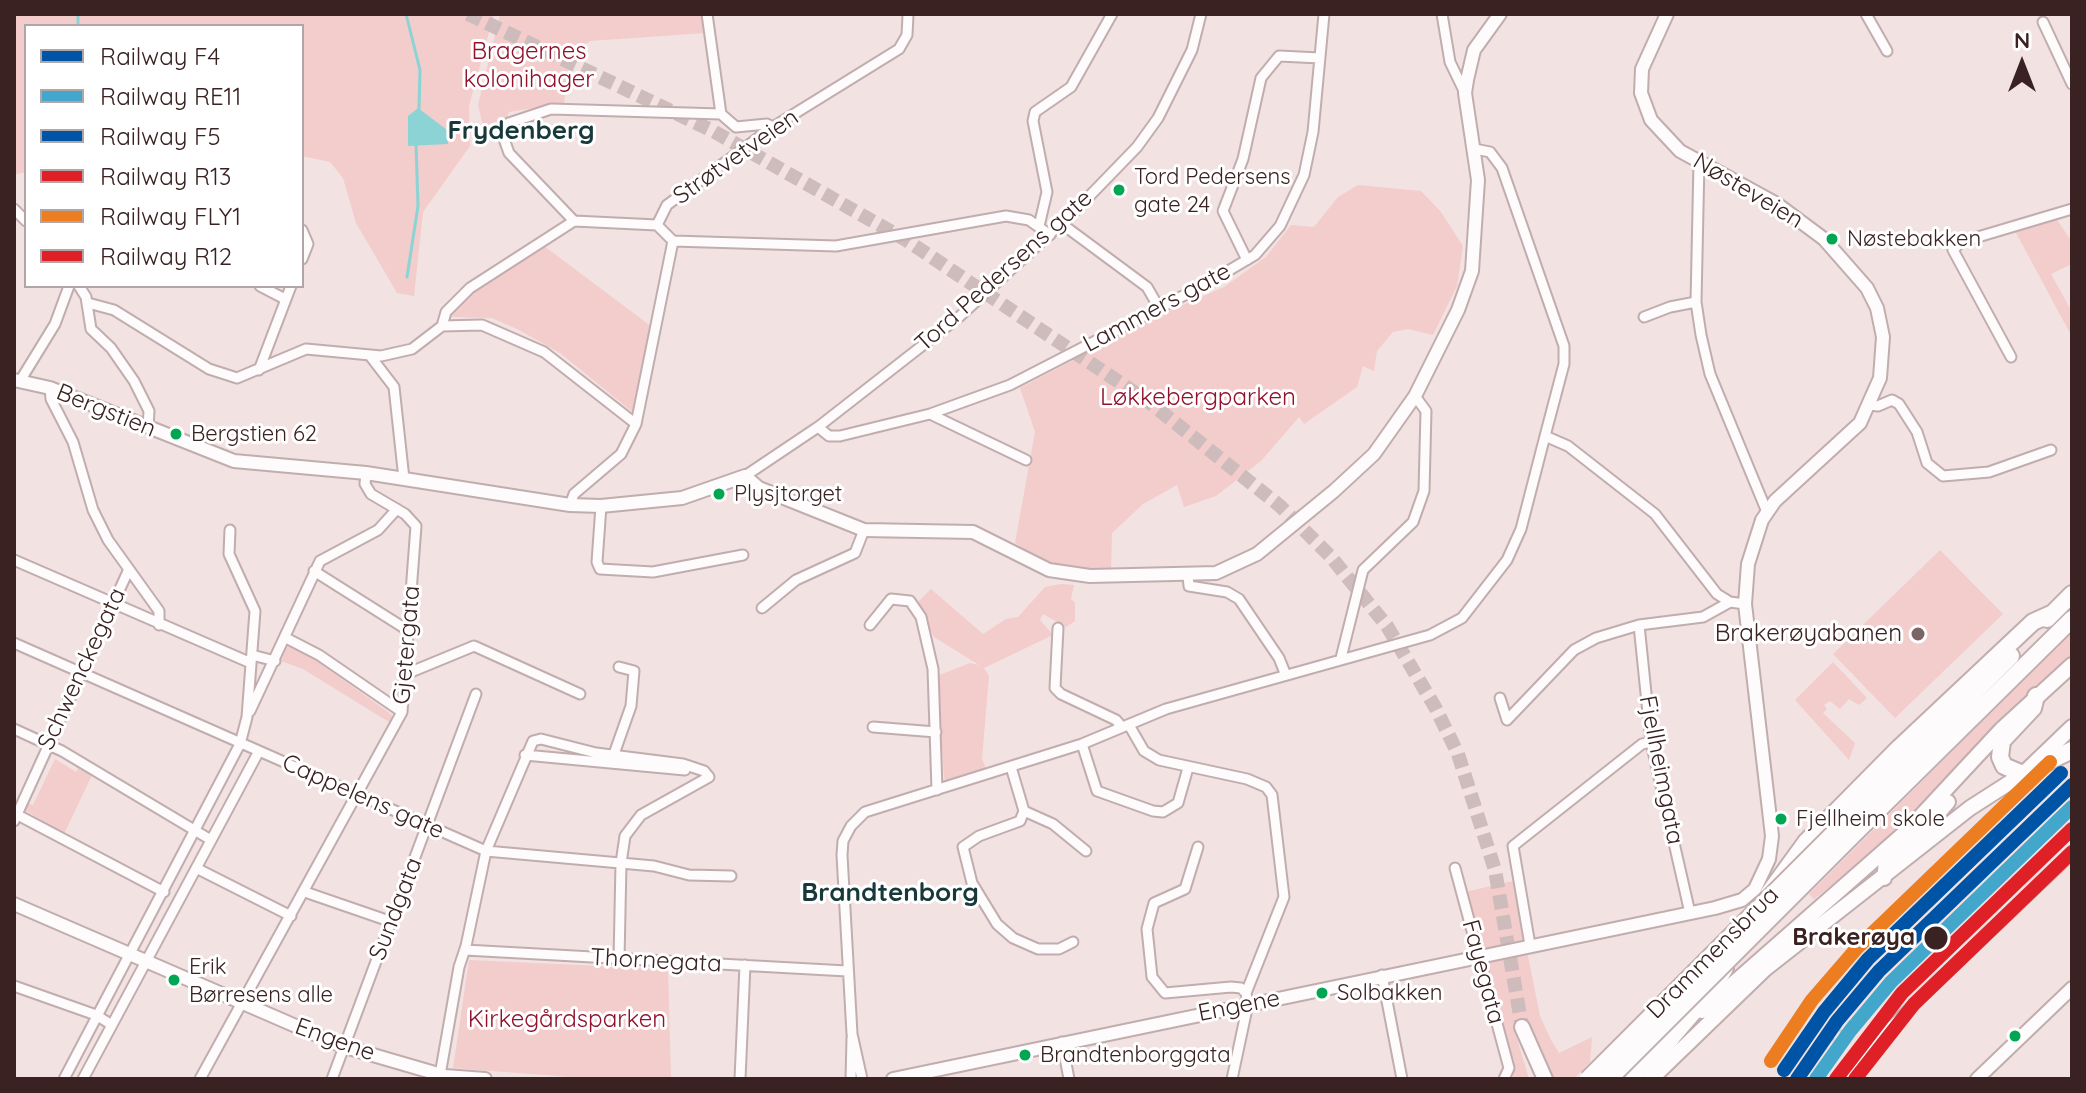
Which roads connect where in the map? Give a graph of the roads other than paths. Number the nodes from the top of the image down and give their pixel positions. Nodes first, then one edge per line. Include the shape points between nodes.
1 (707, 14) edge
2 (1112, 14) edge
3 (1201, 14) edge
4 (1324, 14) edge
5 (1442, 14) edge
6 (1500, 14) edge
7 (1667, 14) edge
8 (1866, 14) edge
9 (908, 15) edge
10 (2043, 22) dead end
11 (1887, 51) dead end
12 (1320, 58) junction
13 (2072, 84) edge
14 (1465, 93) junction
15 (721, 114) junction
16 (773, 127) junction
17 (1475, 149) junction
18 (1699, 162) junction
19 (2072, 209) edge
20 (574, 221) junction
21 (1062, 224) junction
22 (657, 225) junction
23 (1039, 226) junction
24 (305, 233) edge
25 (1050, 235) junction
26 (673, 241) junction
27 (304, 254) edge
28 (1247, 260) junction
29 (68, 288) edge
30 (80, 288) edge
31 (264, 288) edge
32 (290, 288) edge
33 (285, 299) junction
34 (1696, 302) junction
35 (88, 303) junction
36 (1158, 306) junction
37 (1644, 317) dead end
38 (442, 326) junction
39 (371, 357) junction
40 (2011, 357) dead end
41 (259, 370) junction
42 (17, 381) edge
43 (50, 388) junction
44 (1415, 396) junction
45 (1870, 405) junction
46 (930, 414) junction
47 (636, 424) junction
48 (148, 427) junction
49 (818, 427) junction
50 (1545, 436) junction
51 (2051, 450) dead end
52 (1026, 460) dead end
53 (366, 473) junction
54 (745, 476) junction
55 (404, 479) junction
56 (570, 505) junction
57 (601, 506) junction
58 (397, 509) junction
59 (1767, 512) junction
60 (230, 530) dead end
61 (864, 530) junction
62 (743, 555) dead end
63 (14, 560) edge
64 (129, 569) junction
65 (314, 571) junction
66 (1188, 576) junction
67 (2072, 594) edge
68 (1730, 602) junction
69 (1745, 604) junction
70 (112, 605) junction
71 (762, 608) dead end
72 (2053, 613) junction
73 (2072, 619) edge
74 (159, 625) junction
75 (870, 625) dead end
76 (1639, 625) junction
77 (1058, 628) dead end
78 (409, 631) junction
79 (286, 638) junction
80 (14, 643) edge
81 (1341, 658) junction
82 (252, 659) junction
83 (275, 661) junction
84 (2072, 665) edge
85 (619, 667) dead end
86 (1285, 673) junction
87 (82, 674) junction
88 (406, 674) junction
89 (476, 694) dead end
90 (580, 694) dead end
91 (2036, 696) junction
92 (1500, 698) dead end
93 (402, 712) junction
94 (247, 717) junction
95 (1125, 726) junction
96 (873, 727) dead end
97 (2072, 727) edge
98 (14, 729) edge
99 (936, 732) junction
100 (1651, 742) junction
101 (48, 744) junction
102 (240, 744) junction
103 (1082, 744) junction
104 (2072, 750) edge
105 (259, 751) junction
106 (614, 754) junction
107 (525, 755) junction
108 (1011, 767) junction
109 (697, 768) junction
110 (1188, 768) junction
111 (1962, 773) junction
112 (2023, 774) junction
113 (937, 790) junction
114 (358, 795) junction
115 (1024, 811) junction
116 (15, 816) edge
117 (428, 825) junction
118 (196, 831) junction
119 (1845, 833) junction
120 (211, 840) junction
121 (1198, 847) dead end
122 (486, 851) junction
123 (1086, 851) dead end
124 (2072, 854) edge
125 (621, 863) junction
126 (196, 868) junction
127 (1455, 868) dead end
128 (731, 876) dead end
129 (1884, 878) junction
130 (164, 892) junction
131 (305, 892) junction
132 (1834, 895) junction
133 (14, 904) edge
134 (1690, 913) junction
135 (291, 916) junction
136 (392, 922) junction
137 (1073, 942) dead end
138 (1530, 945) junction
139 (465, 950) junction
140 (129, 954) junction
141 (1479, 955) junction
142 (619, 960) junction
143 (146, 961) junction
144 (745, 965) junction
145 (847, 971) junction
146 (1382, 975) junction
147 (14, 986) edge
148 (2072, 988) edge
149 (1247, 998) junction
150 (242, 1003) junction
151 (96, 1015) junction
152 (112, 1025) junction
153 (852, 1034) junction
154 (1062, 1042) junction
155 (1665, 1045) junction
156 (342, 1046) junction
157 (942, 1074) edge
158 (438, 1076) edge
159 (1506, 1077) edge
160 (85, 1078) edge
161 (64, 1079) edge
162 (200, 1079) edge
163 (332, 1079) edge
164 (485, 1079) edge
165 (740, 1079) edge
166 (851, 1079) edge
167 (862, 1079) edge
168 (893, 1079) edge
169 (1069, 1079) edge
170 (1232, 1079) edge
171 (1402, 1079) edge
172 (1535, 1079) edge
173 (1545, 1079) edge
174 (1588, 1079) edge
175 (1609, 1079) edge
176 (1632, 1079) edge
177 (1651, 1079) edge
178 (1842, 1079) edge
179 (1977, 1079) edge

1 - 15 street
2 - 23 street via 1071,87 1035,112 1047,192
3 - 21 street, Tord Pedersens gate via 1192,50 1158,118
4 - 12 street, Lammers gate
5 - 14 street via 1450,62
6 - 14 main road via 1474,50
7 - 18 main road, Nøsteveien via 1642,69 1643,103 1667,140
8 - 11 street
9 - 16 street, Strøtvetveien via 907,35 899,49
10 - 13 street
12 - 28 street, Lammers gate via 1313,132 1299,190 1271,238
12 - 28 street via 1279,56 1261,78 1243,159 1223,211
14 - 17 main road
15 - 16 street via 736,127
15 - 20 street via 551,109 509,123 504,139 509,153
16 - 22 street, Strøtvetveien via 667,205
17 - 44 main road via 1478,214 1472,271
17 - 50 street via 1490,152 1502,168 1564,346
18 - 34 street
18 - 45 main road, Nøsteveien via 1795,216 1862,281 1877,308 1883,337 1880,378
19 - 40 street via 1961,242 1953,250
20 - 22 street
20 - 38 street via 470,288 446,312
21 - 25 street, Tord Pedersens gate
21 - 36 street via 1147,287
22 - 26 street, Strøtvetveien
23 - 25 street
23 - 26 street via 1006,216 836,246
24 - 27 street
25 - 49 street, Tord Pedersens gate via 975,304
26 - 47 street, Strøtvetveien
28 - 36 street, Lammers gate
29 - 42 street via 55,324
30 - 35 street
31 - 33 street
32 - 33 street
33 - 41 street
34 - 37 street
34 - 59 street via 1710,374
35 - 41 street via 114,310 209,369 237,378
35 - 48 street via 91,329 134,381 149,411
36 - 46 street, Lammers gate via 1010,385
38 - 39 street via 412,349
38 - 47 street via 482,325 535,347
39 - 41 street via 306,349
39 - 55 street via 394,387
42 - 43 main road, Bergstien
43 - 48 main road, Bergstien
43 - 64 street, Schwenckegata via 93,510
44 - 66 main road via 1374,454 1266,547 1228,569
44 - 81 street via 1426,411 1424,491 1413,522 1363,570
45 - 51 street via 1892,400 1899,404 1931,468 1943,476 1989,472
45 - 59 main road, Nøsteveien via 1850,436
46 - 49 street, Lammers gate via 840,436 829,436
46 - 52 street
47 - 56 street, Strøtvetveien via 621,454 574,494
48 - 53 main road, Bergstien via 234,461
49 - 54 street, Tord Pedersens gate
50 - 68 street via 1568,446 1655,514 1717,594
50 - 81 street via 1516,542 1482,597 1462,618 1430,635
53 - 55 main road, Bergstien
53 - 58 street, Gjetergata via 371,494
54 - 57 main road, Bergstien via 682,498
54 - 61 main road via 759,488
55 - 56 main road, Bergstien
56 - 57 main road, Bergstien
57 - 62 street via 600,569 653,572
58 - 65 street via 378,530 329,554
58 - 78 street, Gjetergata via 416,526
59 - 69 main road, Nøsteveien via 1748,564
60 - 82 street via 229,554 255,611
61 - 66 main road via 973,532 1049,570 1090,576
61 - 71 street via 855,553 796,580
63 - 70 street
64 - 70 street, Schwenckegata
64 - 74 street via 159,611
65 - 78 street
65 - 79 street
66 - 86 street via 1189,586 1239,599
67 - 72 highway
68 - 69 street
68 - 76 street via 1703,617
69 - 134 main road, Nøsteveien via 1771,850 1749,896
70 - 74 street
70 - 87 street, Schwenckegata
72 - 119 highway
72 - 155 highway via 2033,622 1966,683 1806,842 1752,917 1709,994
73 - 119 highway
74 - 82 street
75 - 99 street via 891,599 910,601 916,608 929,641
76 - 92 street via 1574,650 1507,720
76 - 100 street, Fjellheimgata
77 - 95 street via 1055,688
78 - 88 street, Gjetergata
79 - 83 street
79 - 93 street
80 - 87 street, Cappelens gate
81 - 86 street
82 - 83 street
82 - 94 street
83 - 94 street
84 - 91 main road
85 - 106 street via 634,671 631,706
86 - 95 street
87 - 101 street, Schwenckegata
87 - 102 street, Cappelens gate
88 - 90 street via 474,646
88 - 93 street, Gjetergata
89 - 117 street, Sundgata
91 - 111 main road
91 - 112 highway via 2033,708 2000,746 2004,766
93 - 114 street, Gjetergata
94 - 102 street
95 - 103 street
95 - 110 street via 1144,751
96 - 99 street
97 - 112 main road
98 - 101 street
99 - 113 street
100 - 134 street, Fjellheimgata
100 - 138 street via 1513,846
101 - 116 street, Schwenckegata
101 - 118 street
102 - 105 street, Cappelens gate
102 - 118 street
103 - 108 street
103 - 110 street via 1097,791 1153,811 1163,812 1178,803
104 - 112 highway
105 - 114 street, Cappelens gate
105 - 120 street
106 - 107 street via 541,739 533,741
106 - 109 street
107 - 109 street
107 - 122 street
108 - 113 street
108 - 115 street
109 - 125 street via 709,777 641,815 625,836
110 - 149 street via 1247,779 1272,795 1284,897
111 - 129 main road via 1959,789 1884,866
111 - 132 main road via 1908,830
112 - 129 main road via 1970,808
113 - 145 street via 865,812 843,841
114 - 117 street, Cappelens gate
114 - 131 street, Gjetergata
115 - 123 street via 1053,824
115 - 137 street via 1020,821 963,847 972,883 997,924 1013,938 1038,949 1059,949
116 - 130 street
117 - 122 street, Cappelens gate
117 - 136 street, Sundgata
118 - 120 street
118 - 130 street
119 - 174 highway, Drammensbrua, bridge
119 - 175 highway, Drammensbrua, bridge
120 - 126 street
121 - 149 street via 1185,889 1154,903 1147,929 1152,977 1165,993 1231,987 1241,988
122 - 125 street, Cappelens gate
122 - 139 street
124 - 178 street
125 - 128 street, Cappelens gate
125 - 142 street
126 - 135 street
126 - 143 street
127 - 141 street, Fayegata
129 - 132 main road via 1866,879
129 - 177 main road via 1748,983
130 - 140 street
131 - 135 street, Gjetergata
131 - 136 street
132 - 155 main road
133 - 140 main road, Engene
134 - 138 main road, Engene
135 - 150 street, Gjetergata
136 - 156 street, Sundgata
138 - 141 main road, Engene
139 - 142 street, Thornegata
139 - 158 street
140 - 143 main road, Engene
140 - 151 street
141 - 146 main road, Engene
141 - 159 street, Fayegata via 1509,1068
142 - 144 street, Thornegata
143 - 150 main road, Engene
143 - 152 street
144 - 145 street, Thornegata
144 - 165 street
145 - 153 street
146 - 149 main road, Engene
146 - 171 street
147 - 151 street
148 - 179 main road
149 - 154 main road, Engene
149 - 170 street
150 - 156 main road, Engene
150 - 162 street, Gjetergata
151 - 152 street
151 - 161 street
152 - 160 street
153 - 166 street
153 - 167 street
154 - 157 main road, Engene
154 - 169 street
155 - 176 main road
156 - 158 main road, Engene
156 - 163 street, Sundgata
157 - 168 main road, Engene
158 - 164 main road, Engene
172 - 173 main road via 1522,1027

